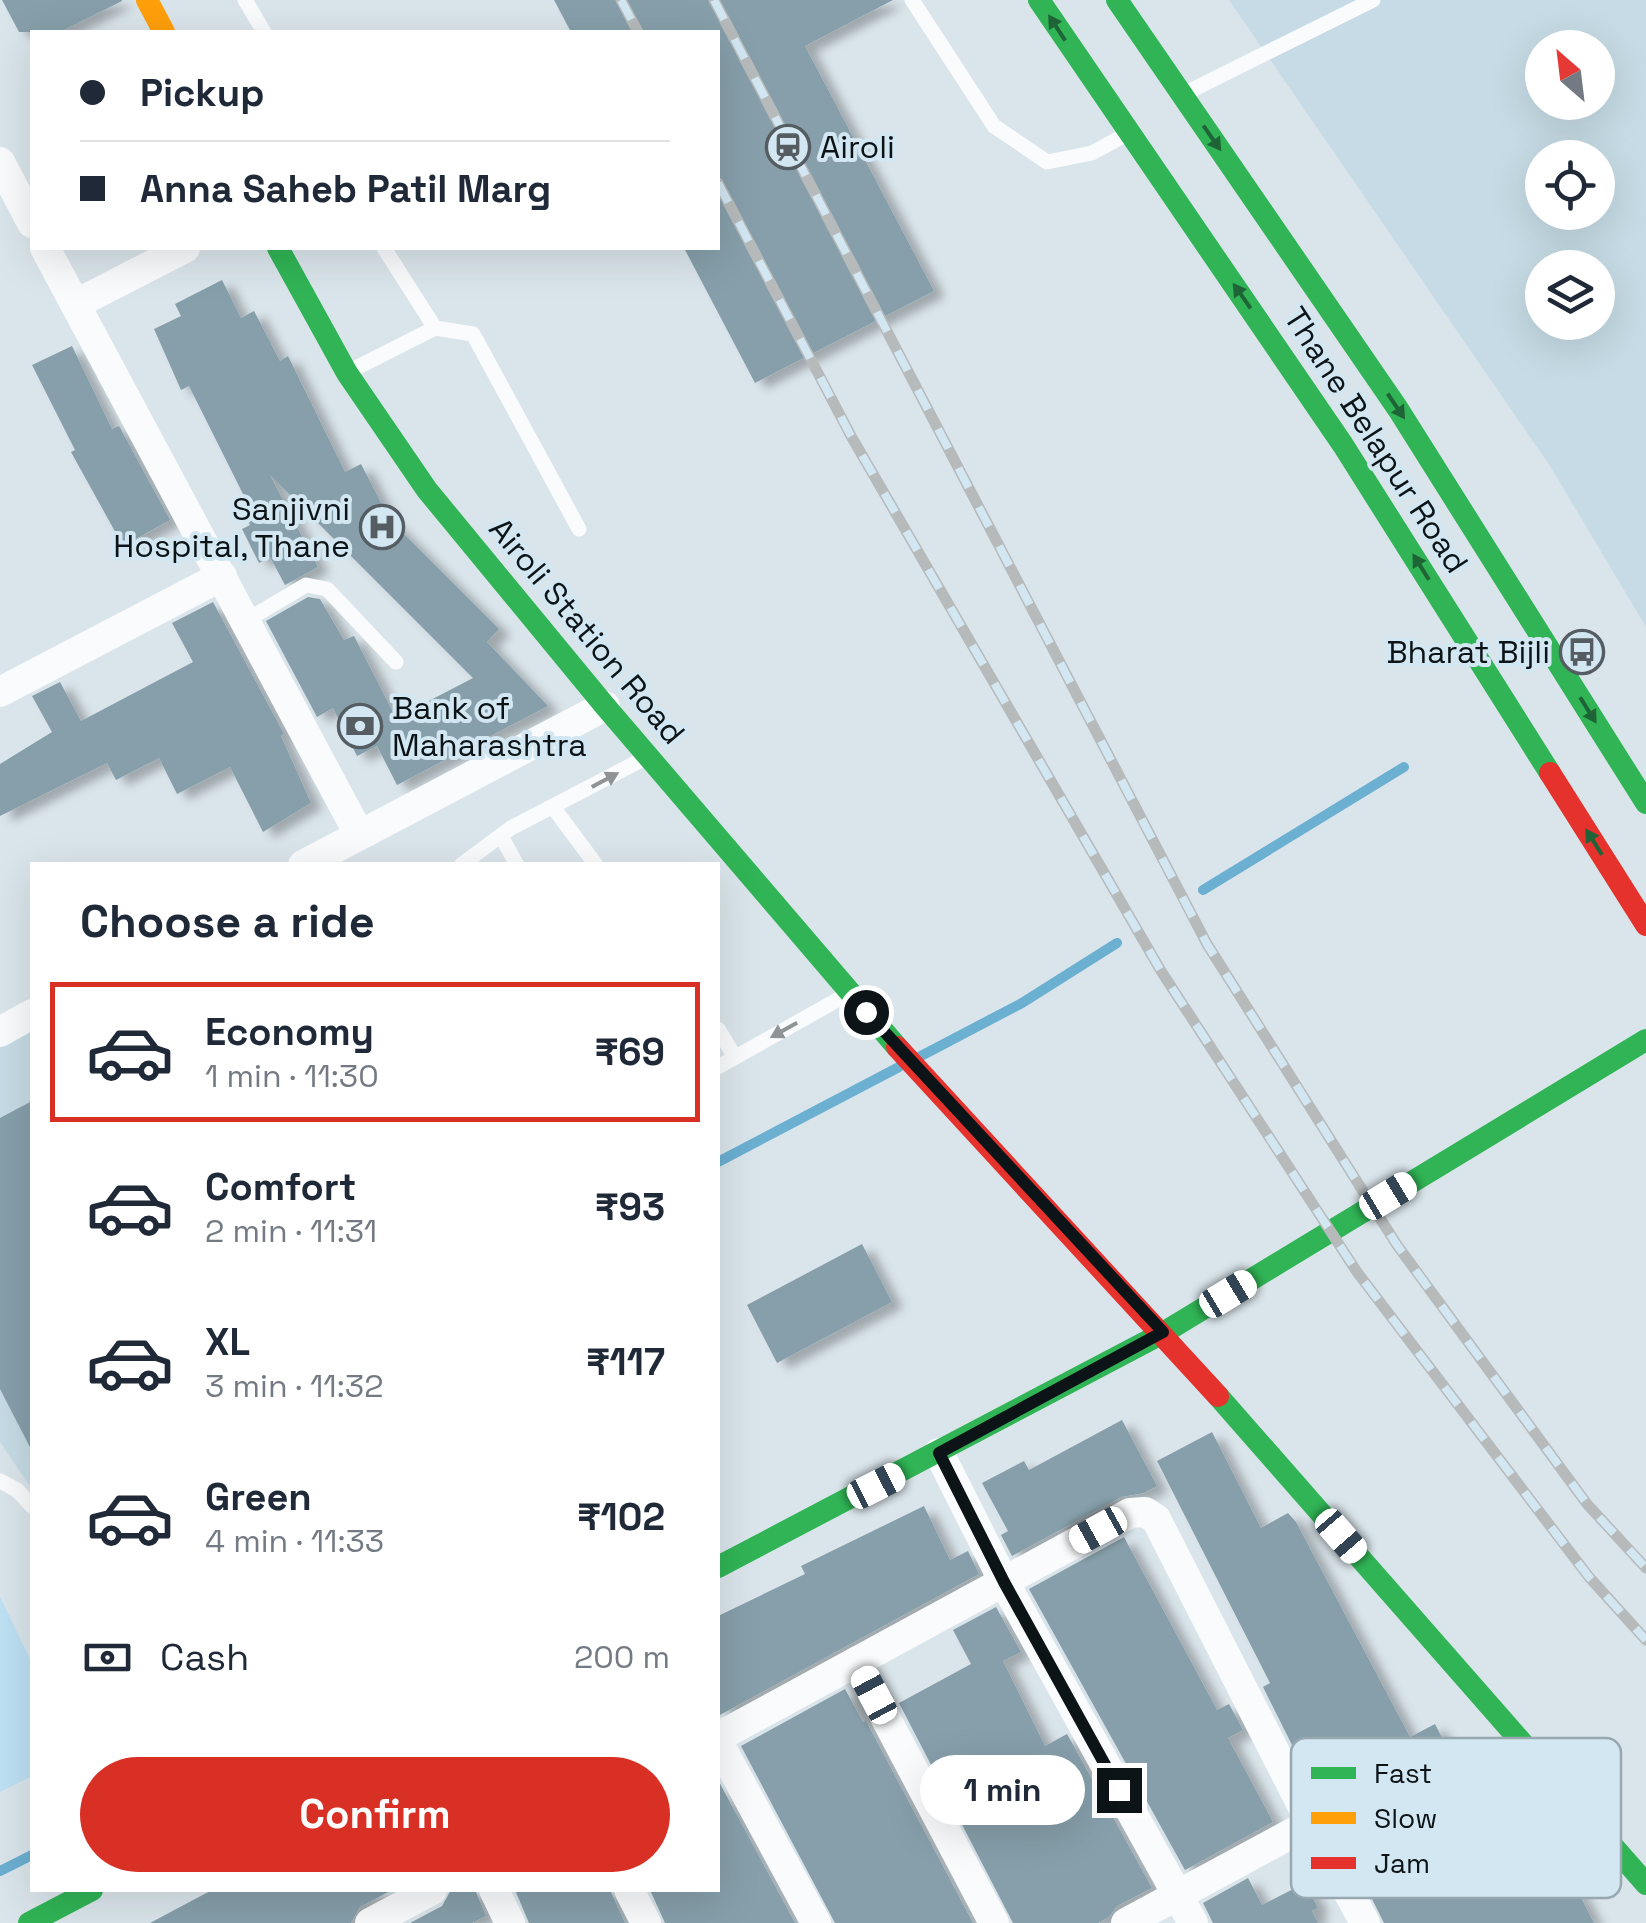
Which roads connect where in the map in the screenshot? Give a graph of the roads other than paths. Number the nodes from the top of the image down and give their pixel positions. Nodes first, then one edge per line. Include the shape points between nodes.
1 (147, 0) edge
2 (245, 0) edge
3 (912, 0) edge
4 (1039, 0) edge
5 (1116, 0) edge
6 (1373, 0) edge
7 (163, 30) edge
8 (263, 30) edge
9 (1182, 95) junction
10 (1129, 133) junction
11 (0, 162) edge
12 (30, 219) edge
13 (47, 250) edge
14 (181, 250) edge
15 (279, 250) edge
16 (385, 250) edge
17 (76, 304) junction
18 (435, 328) junction
19 (346, 373) junction
20 (579, 529) dead end
21 (222, 576) junction
22 (246, 621) junction
23 (396, 662) dead end
24 (0, 692) edge
25 (605, 706) junction
26 (648, 757) junction
27 (1646, 803) edge
28 (554, 807) junction
29 (359, 834) junction
30 (500, 836) junction
31 (308, 862) edge
32 (465, 862) edge
33 (515, 862) edge
34 (594, 862) edge
35 (1646, 925) edge
36 (850, 993) junction
37 (30, 1015) edge
38 (0, 1032) edge
39 (720, 1033) edge
40 (1646, 1040) edge
41 (735, 1057) junction
42 (720, 1066) edge
43 (1163, 1332) junction
44 (939, 1453) junction
45 (0, 1481) edge
46 (30, 1504) edge
47 (720, 1566) edge
48 (1004, 1582) junction
49 (856, 1662) junction
50 (720, 1738) edge
51 (1518, 1738) edge
52 (720, 1743) edge
53 (1291, 1784) edge
54 (1291, 1834) edge
55 (1621, 1855) edge
56 (1646, 1884) edge
57 (88, 1892) edge
58 (428, 1892) edge
59 (495, 1892) edge
60 (630, 1892) edge
61 (1177, 1894) junction
62 (1352, 1898) edge
63 (29, 1923) edge
64 (370, 1923) edge
65 (510, 1923) edge
66 (646, 1923) edge
67 (816, 1923) edge
68 (994, 1923) edge
69 (1126, 1923) edge
70 (1193, 1923) edge
71 (1365, 1923) edge

1 - 7 main road
2 - 8 lane
3 - 10 lane via 994,126 1047,162 1092,154
10 -> 4 main road, Thane Belapur Road
5 - 9 main road, Thane Belapur Road
6 - 9 lane
9 -> 27 main road, Thane Belapur Road via 1398,409
35 -> 10 main road, Thane Belapur Road via 1343,445
11 - 12 street
13 - 17 street
14 - 17 street
15 - 19 main road, Airoli Station Road
16 - 18 lane
17 - 21 street
18 - 19 lane
18 - 20 lane via 472,334
19 - 25 main road, Airoli Station Road via 427,490
21 - 22 street
21 - 24 street
22 - 23 lane via 306,586 327,589
22 - 29 street
25 - 26 main road, Airoli Station Road
25 - 29 street
28 -> 26 lane
26 - 36 main road, Airoli Station Road
28 - 30 lane
28 - 34 lane
29 - 31 street
30 - 32 lane
30 - 33 lane
36 -> 41 lane
36 - 43 main road, Airoli Station Road
37 - 38 street
39 - 41 lane
40 - 43 main road
41 - 42 lane
43 - 44 main road
43 - 51 main road, Airoli Station Road
44 - 47 main road
44 - 48 street
45 - 46 lane
48 - 49 street
48 - 53 street via 1130,1513 1156,1519
48 - 61 street
49 - 50 street
49 - 68 street
52 - 67 street
54 - 61 street
55 - 56 main road, Airoli Station Road
57 - 63 main road
58 - 64 street
59 - 65 street
60 - 66 street
61 - 69 street
61 - 70 street
62 - 71 street

